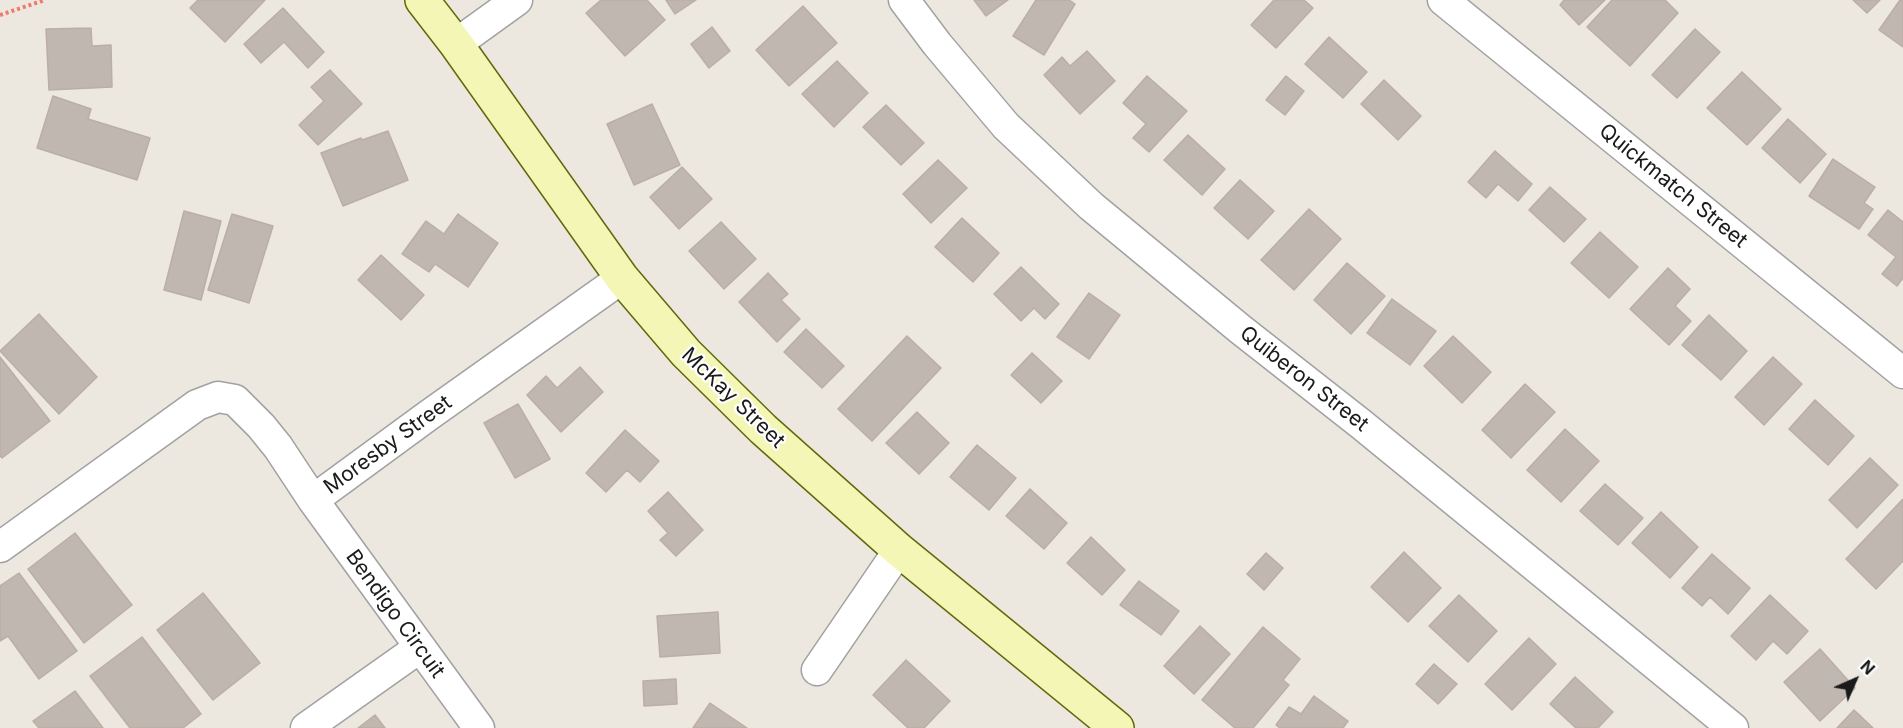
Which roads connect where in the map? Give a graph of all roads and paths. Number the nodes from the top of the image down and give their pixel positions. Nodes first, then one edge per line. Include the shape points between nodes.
1 (45, 0) edge
2 (422, 0) edge
3 (517, 0) edge
4 (904, 0) edge
5 (1443, 0) edge
6 (0, 15) edge
7 (456, 44) junction
8 (622, 278) junction
9 (1903, 373) edge
10 (313, 500) junction
11 (0, 547) edge
12 (899, 550) junction
13 (419, 648) junction
14 (817, 670) dead end
15 (306, 728) edge
16 (479, 728) edge
17 (1117, 728) edge
18 (1733, 728) edge

1 - 6 path
2 - 7 street, McKay Street
3 - 7 street
4 - 18 street, Quiberon Street via 1006,126 1091,206
5 - 9 street, Quickmatch Street
7 - 8 street, McKay Street
8 - 10 street, Moresby Street
8 - 12 street, McKay Street via 686,353 763,429
10 - 11 street, Moresby Street via 261,426 235,400 218,397 197,405
10 - 13 street, Bendigo Circuit
12 - 14 street
12 - 17 street, McKay Street
13 - 15 street
13 - 16 street, Bendigo Circuit

